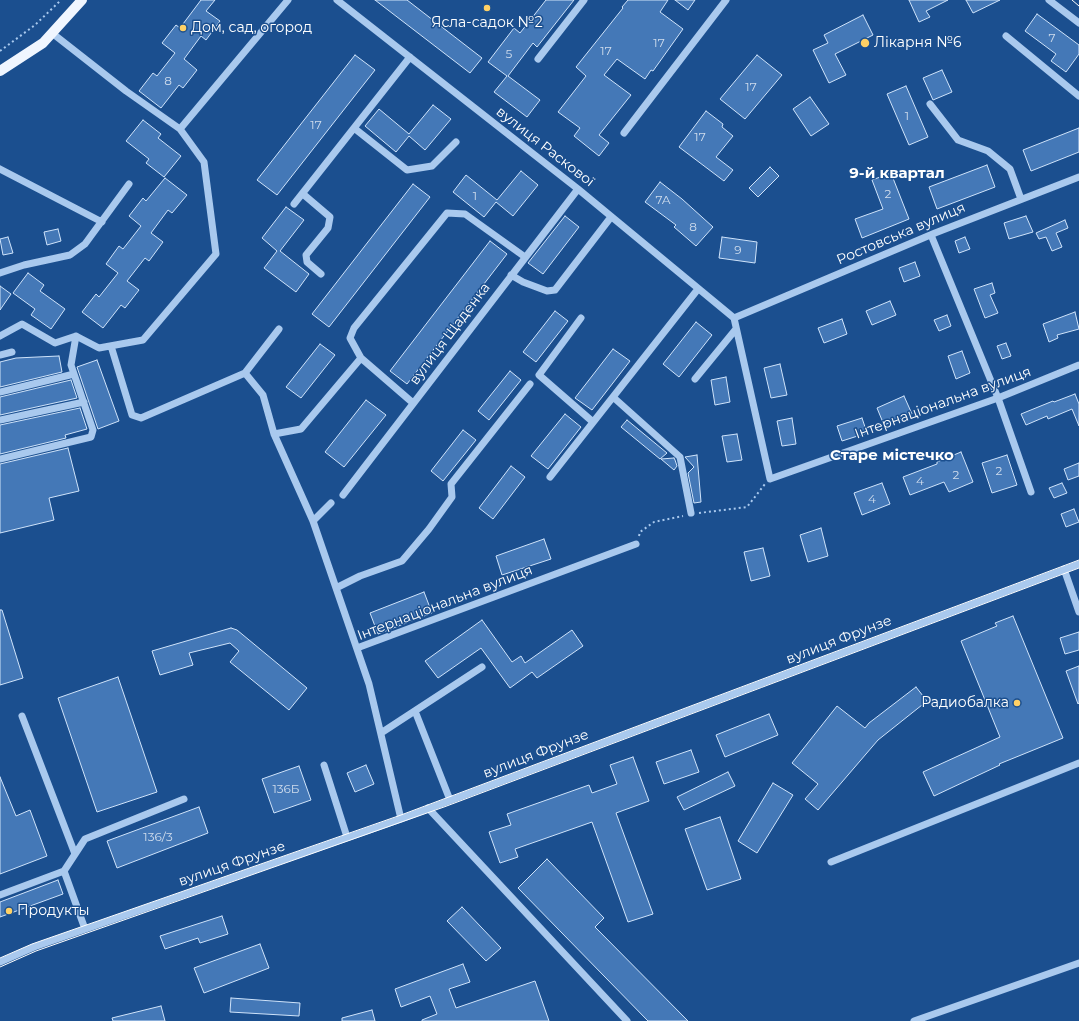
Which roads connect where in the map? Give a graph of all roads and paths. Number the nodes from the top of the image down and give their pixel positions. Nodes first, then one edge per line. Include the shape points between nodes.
1 (61, 0) edge
2 (82, 0) edge
3 (288, 0) edge
4 (337, 0) edge
5 (584, 0) edge
6 (726, 0) edge
7 (1048, 0) edge
8 (1079, 24) edge
9 (52, 34) junction
10 (1006, 36) dead end
11 (0, 51) edge
12 (410, 57) junction
13 (538, 59) dead end
14 (0, 71) edge
15 (1079, 96) edge
16 (930, 104) dead end
17 (354, 128) junction
18 (180, 129) junction
19 (624, 133) dead end
20 (456, 142) dead end
21 (0, 169) edge
22 (1079, 177) edge
23 (129, 184) dead end
24 (578, 188) junction
25 (303, 194) junction
26 (1021, 199) junction
27 (294, 204) dead end
28 (612, 217) junction
29 (102, 222) junction
30 (931, 235) junction
31 (525, 257) junction
32 (0, 273) edge
33 (321, 274) dead end
34 (511, 275) junction
35 (698, 289) junction
36 (581, 318) dead end
37 (734, 318) junction
38 (279, 329) dead end
39 (736, 329) junction
40 (0, 336) edge
41 (76, 336) junction
42 (111, 346) junction
43 (12, 352) dead end
44 (0, 355) edge
45 (361, 358) junction
46 (1079, 365) edge
47 (245, 373) junction
48 (74, 374) junction
49 (695, 379) dead end
50 (530, 384) dead end
51 (0, 392) edge
52 (613, 397) junction
53 (998, 398) junction
54 (84, 402) junction
55 (413, 403) junction
56 (0, 420) edge
57 (593, 422) junction
58 (274, 434) junction
59 (0, 459) edge
60 (550, 477) dead end
61 (770, 479) junction
62 (1031, 492) dead end
63 (343, 495) dead end
64 (331, 504) dead end
65 (691, 513) junction
66 (313, 521) junction
67 (636, 544) joint
68 (1079, 564) edge
69 (1064, 569) junction
70 (336, 588) junction
71 (1079, 612) edge
72 (357, 648) junction
73 (482, 667) dead end
74 (415, 711) junction
75 (22, 716) dead end
76 (381, 733) junction
77 (1079, 763) edge
78 (324, 765) dead end
79 (184, 799) dead end
80 (450, 800) junction
81 (428, 808) junction
82 (401, 819) junction
83 (347, 837) junction
84 (75, 854) junction
85 (831, 862) dead end
86 (64, 871) junction
87 (0, 895) edge
88 (85, 929) junction
89 (0, 962) edge
90 (1079, 963) edge
91 (627, 1021) edge
92 (914, 1021) edge

1 - 11 path via 35,25
2 - 9 main road
3 - 18 street
4 - 12 street, вулиця Раскової
5 - 13 street
6 - 19 street
7 - 8 street
9 - 14 main road via 43,43
9 - 18 street
10 - 15 street
12 - 17 street
12 - 24 street, вулиця Раскової
16 - 26 street via 958,140 988,151 1010,169
17 - 20 street via 407,170 432,166
17 - 25 street
18 - 42 street via 204,162 216,254 143,340
21 - 29 street
22 - 26 street, Ростовська вулиця
23 - 29 street
24 - 28 street, вулиця Раскової
24 - 31 street, вулиця Щаденка
25 - 27 street
25 - 33 street via 330,218 328,228 306,256 307,262
26 - 30 street, Ростовська вулиця
28 - 34 street via 555,290 547,291
28 - 35 street, вулиця Раскової
29 - 32 street via 85,244 70,255
30 - 37 street, Ростовська вулиця
30 - 53 street
31 - 34 street, вулиця Щаденка
31 - 45 street via 465,214 447,213 354,328 350,338
34 - 55 street, вулиця Щаденка
35 - 37 street, вулиця Раскової
35 - 52 street
36 - 57 street via 539,375
37 - 39 street
38 - 47 street
39 - 49 street
39 - 61 street
40 - 41 street via 22,324 55,343
41 - 42 street via 99,348
41 - 48 street via 72,365
42 - 47 street via 132,414 141,418
43 - 44 street
45 - 55 street
45 - 58 street via 300,429
46 - 53 street, Інтернаціональна вулиця
47 - 58 street via 262,395
48 - 51 street
48 - 54 street
50 - 70 street via 451,484 452,497 402,561 360,576
52 - 57 street
52 - 65 street via 680,458
53 - 61 street, Інтернаціональна вулиця
53 - 62 street
54 - 56 street
54 - 59 street via 93,430 91,437
55 - 63 street, вулиця Щаденка
57 - 60 street
58 - 66 street
61 - 65 path via 747,507
64 - 66 street
65 - 67 path via 654,522 640,532
66 - 70 street
67 - 72 street, Інтернаціональна вулиця
68 - 69 street, вулиця Фрунзе
69 - 71 street
69 - 80 street, вулиця Фрунзе
70 - 72 street
72 - 76 street, Інтернаціональна вулиця
73 - 74 street
74 - 76 street
74 - 80 street
75 - 84 street
76 - 82 street, Інтернаціональна вулиця
77 - 85 street
78 - 83 street
79 - 84 street via 85,839
80 - 81 street, вулиця Фрунзе
81 - 82 street, вулиця Фрунзе
81 - 91 street
82 - 83 street, вулиця Фрунзе
83 - 88 street, вулиця Фрунзе
84 - 86 street
86 - 87 street
86 - 88 street
88 - 89 street, вулиця Фрунзе
90 - 92 street

